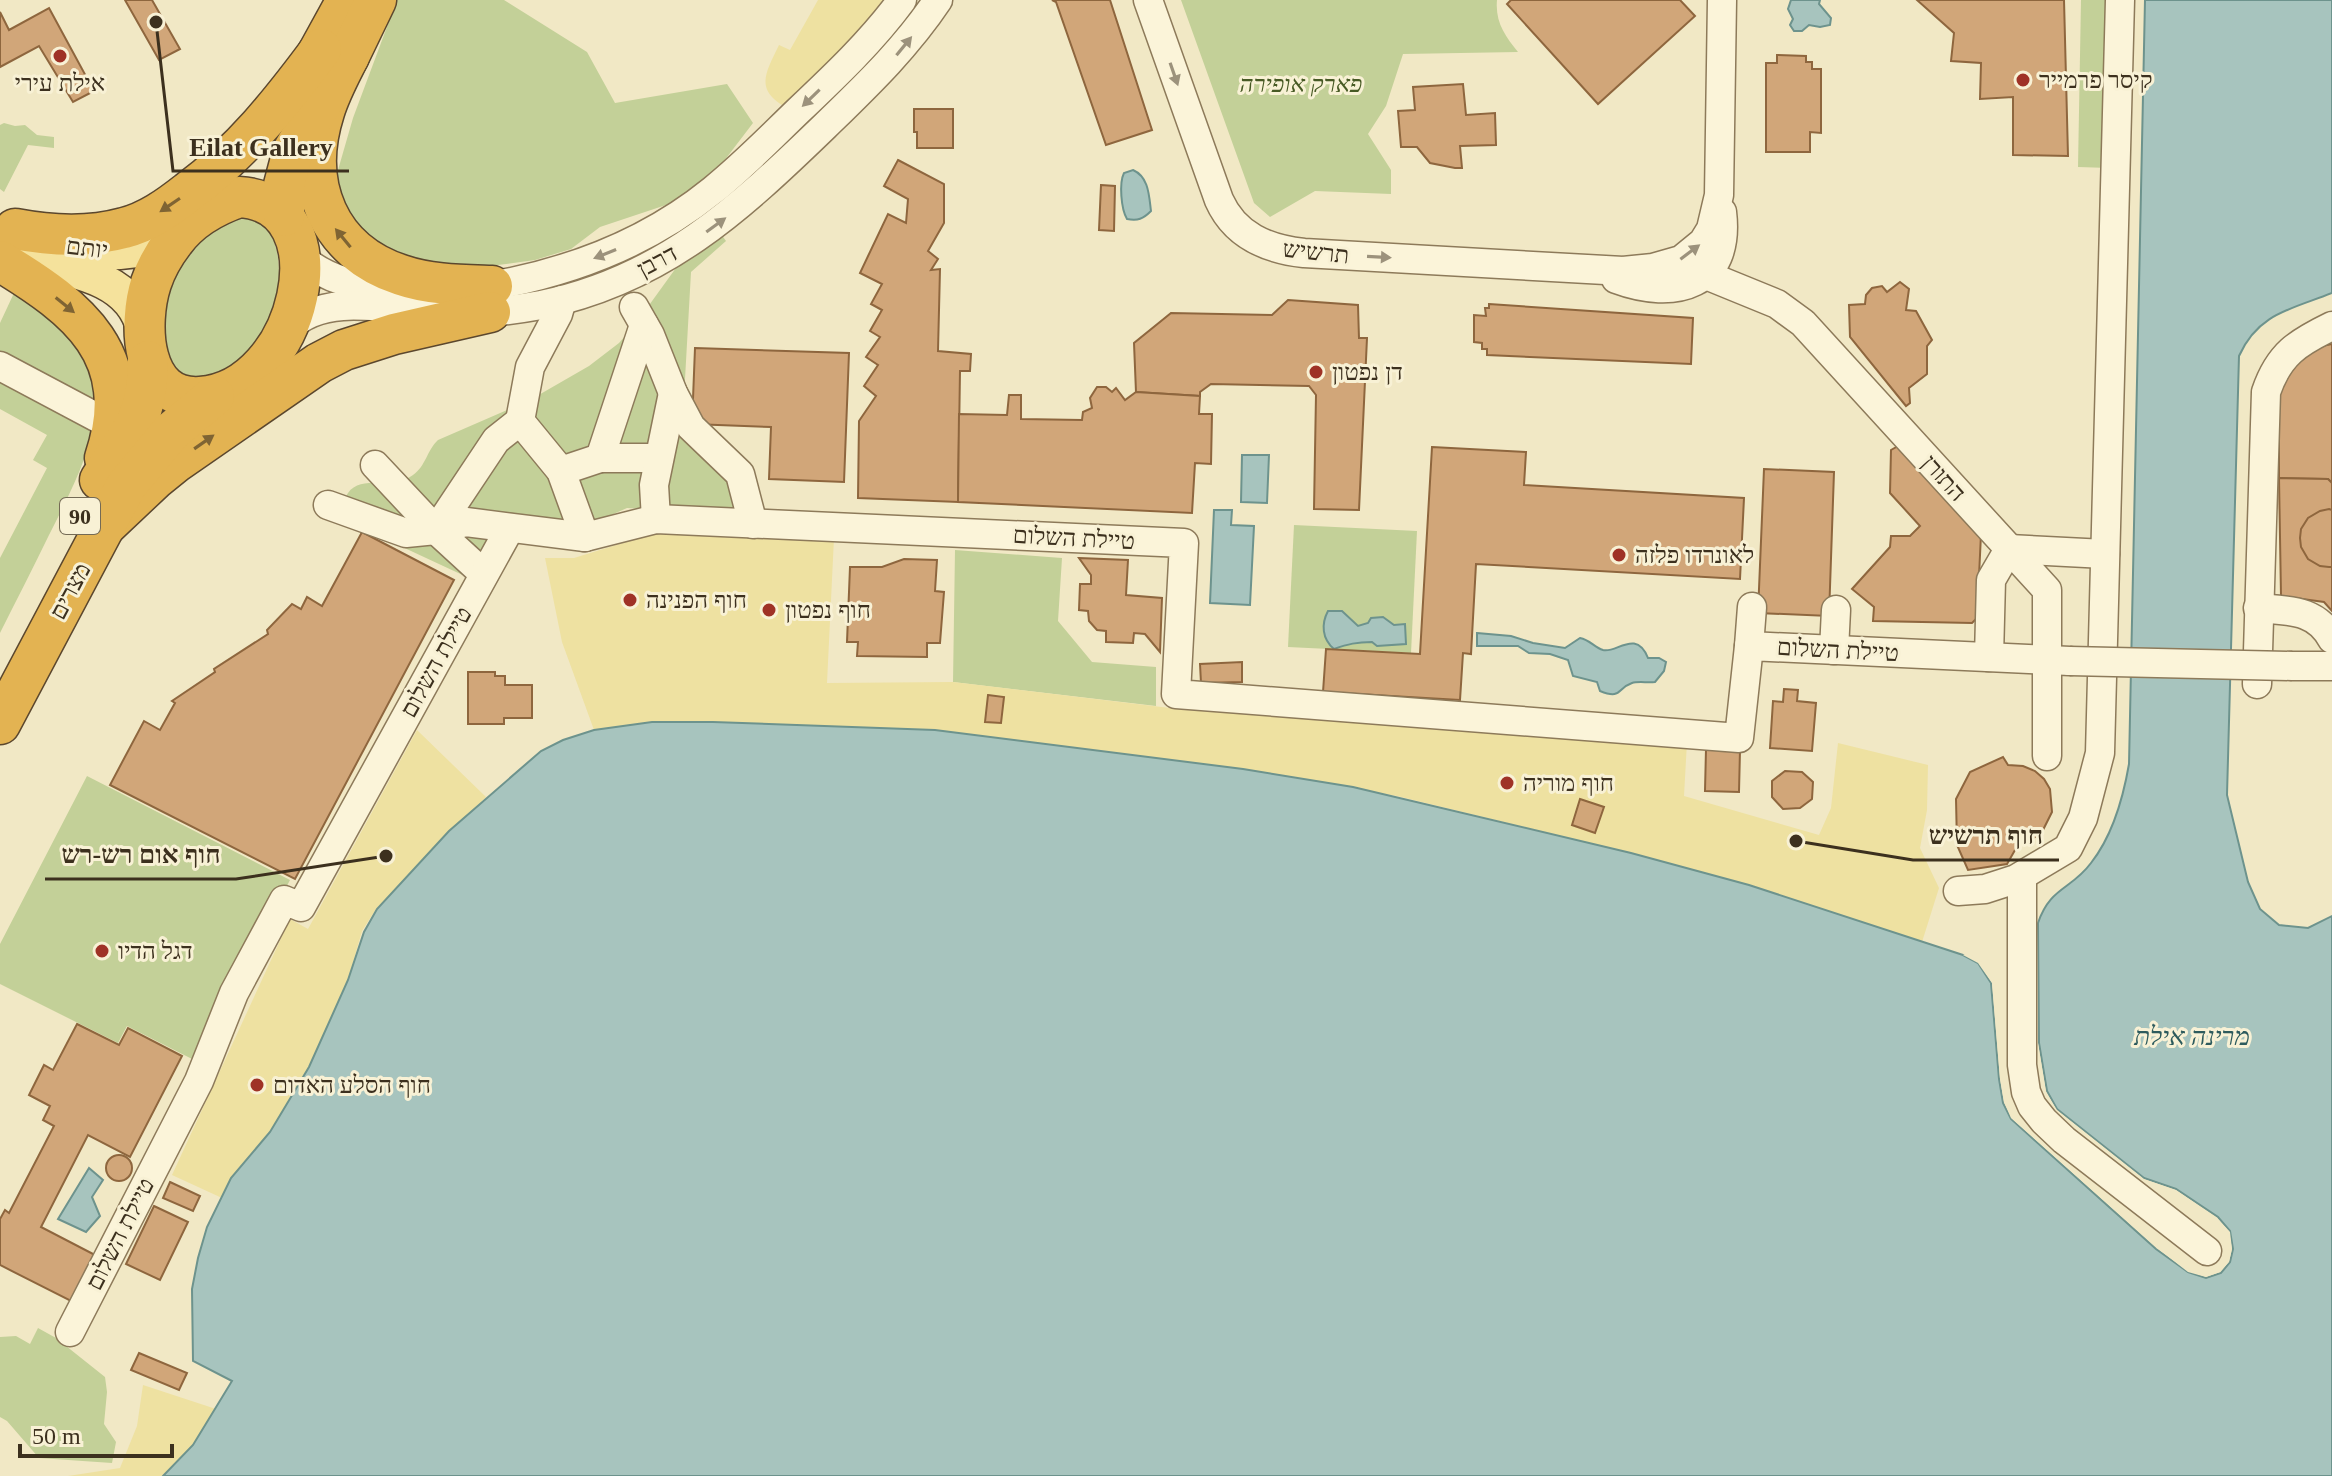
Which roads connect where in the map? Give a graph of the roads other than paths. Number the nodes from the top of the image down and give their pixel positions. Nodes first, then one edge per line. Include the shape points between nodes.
1 (347, 0) edge
2 (376, 0) edge
3 (902, 0) edge
4 (938, 0) edge
5 (1148, 0) edge
6 (1722, 0) edge
7 (2120, 0) edge
8 (335, 53) junction
9 (1719, 195) junction
10 (221, 204) junction
11 (284, 216) junction
12 (176, 238) junction
13 (4, 253) edge
14 (298, 255) junction
15 (1597, 269) junction
16 (1706, 275) junction
17 (491, 299) junction
18 (562, 300) junction
19 (2332, 326) edge
20 (288, 329) junction
21 (146, 346) junction
22 (0, 366) edge
23 (673, 393) junction
24 (214, 396) junction
25 (520, 421) junction
26 (113, 426) junction
27 (600, 458) junction
28 (659, 458) junction
29 (375, 465) dead end
30 (561, 471) junction
31 (94, 489) junction
32 (328, 505) dead end
33 (656, 519) junction
34 (753, 524) junction
35 (510, 528) junction
36 (102, 529) junction
37 (436, 530) junction
38 (585, 537) junction
39 (2009, 549) junction
40 (2105, 554) junction
41 (484, 574) junction
42 (1752, 607) dead end
43 (2258, 608) junction
44 (1836, 610) dead end
45 (2332, 639) edge
46 (1749, 646) junction
47 (1834, 650) junction
48 (1989, 657) junction
49 (2059, 660) junction
50 (2332, 666) edge
51 (0, 669) edge
52 (2257, 684) dead end
53 (0, 724) edge
54 (2047, 756) dead end
55 (2022, 876) junction
56 (1958, 891) dead end
57 (2207, 1251) dead end
58 (70, 1332) dead end

1 - 8 highway, 90
2 - 8 highway, 90
3 -> 17 street, דרבן via 862,49 705,196 608,253
18 -> 4 street, דרבן via 655,264 723,220 883,70
5 -> 15 street, תרשיש via 1219,200 1229,219 1253,240 1304,253
6 - 9 street, תרשיש
7 - 40 street
8 - 10 highway, 90 via 240,186
8 - 11 highway, 90 via 293,151 284,185
8 -> 13 highway via 244,145 158,213 125,228 58,236
17 -> 8 highway via 382,268 349,246 329,219 317,184 319,130
15 -> 9 street, תרשיש via 1638,270 1681,260 1711,229
9 - 16 street, תרשיש via 1722,246
10 - 11 highway, 90 via 254,198
10 - 12 highway, 90
11 - 14 highway, 90
12 - 13 main road, יותם via 131,251 91,251 45,241
12 - 21 highway, 90 via 151,282
13 - 21 main road, יותם via 109,284 141,317
13 -> 26 highway via 63,302 95,337 111,377
14 - 17 street, דרבן via 322,274 359,286
14 - 20 highway, 90 via 298,289
15 - 16 street, תרשיש via 1617,280 1657,289 1692,284
16 - 39 street, התורן via 1795,315
17 - 18 street, דרבן
17 - 20 street, דרבן via 411,312 333,306 311,311
36 -> 17 highway via 176,462 319,363
18 - 25 street via 530,367
19 - 43 street via 2304,339 2282,358 2266,392
20 - 24 highway, 90 via 247,382
21 - 24 highway via 163,385 195,398
21 - 31 highway, מצרים / 90 via 141,415
22 - 26 street
23 - 27 street via 639,316
23 - 28 street
23 - 34 street via 691,427 740,474
24 - 36 highway, מצרים / 90 via 138,469
25 - 30 street
25 - 37 street via 496,440
26 - 31 highway
27 - 28 street
27 - 30 street
28 - 33 street
29 - 37 street
30 - 38 street
31 - 51 highway, מצרים / 90
32 - 37 street via 406,533
33 - 34 street, טיילת השלום
33 - 38 street, טיילת השלום
34 - 46 street, טיילת השלום via 1184,543 1176,694 1739,738
35 - 37 street via 466,522
35 - 38 street, טיילת השלום
35 - 41 street, טיילת השלום
36 - 53 highway, מצרים / 90
37 - 41 street
39 - 40 street
39 - 48 street via 1991,580
39 - 49 street, התורן via 2047,590
40 - 55 street via 2095,778 2068,848
41 - 58 street, טיילת השלום via 301,907 284,900 234,993 199,1081
42 - 46 street
43 - 45 street via 2302,613 2324,625
43 - 52 street
44 - 47 street
46 - 47 street, טיילת השלום
47 - 48 street, טיילת השלום
48 - 49 street, טיילת השלום
49 - 50 street, טיילת השלום, bridge
49 - 54 street, התורן
55 - 56 street via 1985,889
55 - 57 street via 2022,1065 2032,1106 2064,1140

